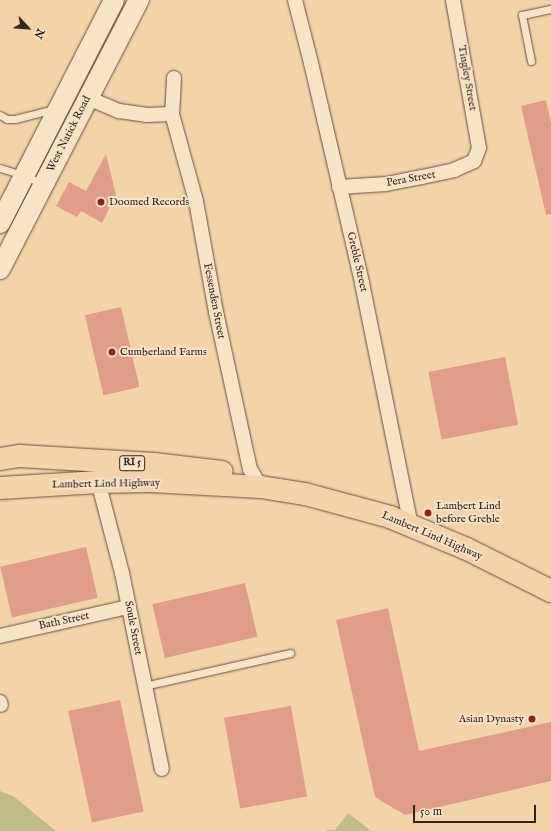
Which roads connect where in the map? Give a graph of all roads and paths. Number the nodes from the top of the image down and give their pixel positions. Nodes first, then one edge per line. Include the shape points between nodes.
1 (114, 0) edge
2 (139, 0) edge
3 (294, 0) edge
4 (453, 0) edge
5 (551, 10) edge
6 (531, 61) dead end
7 (174, 78) dead end
8 (88, 98) junction
9 (58, 108) junction
10 (172, 114) junction
11 (0, 115) edge
12 (476, 155) joint
13 (0, 168) edge
14 (24, 175) junction
15 (43, 185) junction
16 (339, 187) junction
17 (0, 223) edge
18 (0, 269) edge
19 (0, 459) edge
20 (261, 487) junction
21 (0, 488) edge
22 (100, 489) dead end
23 (411, 525) junction
24 (551, 592) edge
25 (128, 607) junction
26 (0, 636) edge
27 (290, 653) dead end
28 (144, 686) junction
29 (162, 769) dead end

1 - 9 main road, West Natick Road
2 - 8 main road, West Natick Road
3 - 16 street, Greble Street
4 - 12 street, Tingley Street via 472,103 478,148
5 - 6 lane via 522,15
7 - 10 street, Fessenden Street
8 - 10 street via 119,111 146,116
8 - 15 main road, West Natick Road
9 - 11 lane via 15,119 7,119
9 - 14 main road, West Natick Road
10 - 20 street, Fessenden Street via 196,201 216,312 250,469
12 - 16 street, Pera Street via 474,161 468,165 435,175 386,184
13 - 14 lane
14 - 15 lane
14 - 17 main road, West Natick Road
15 - 18 main road, West Natick Road
16 - 23 street, Greble Street via 362,283
19 - 20 main road, Lambert Lind Highway / RI 5 via 20,456 218,471
20 - 21 main road, Lambert Lind Highway / RI 5 via 150,481
20 - 23 main road, Lambert Lind Highway / RI 5 via 305,494
22 - 25 street, Soule Street via 114,538
23 - 24 main road, Lambert Lind Highway / RI 5 via 466,549
25 - 26 street, Bath Street
25 - 28 street, Soule Street
27 - 28 lane
28 - 29 street, Soule Street

